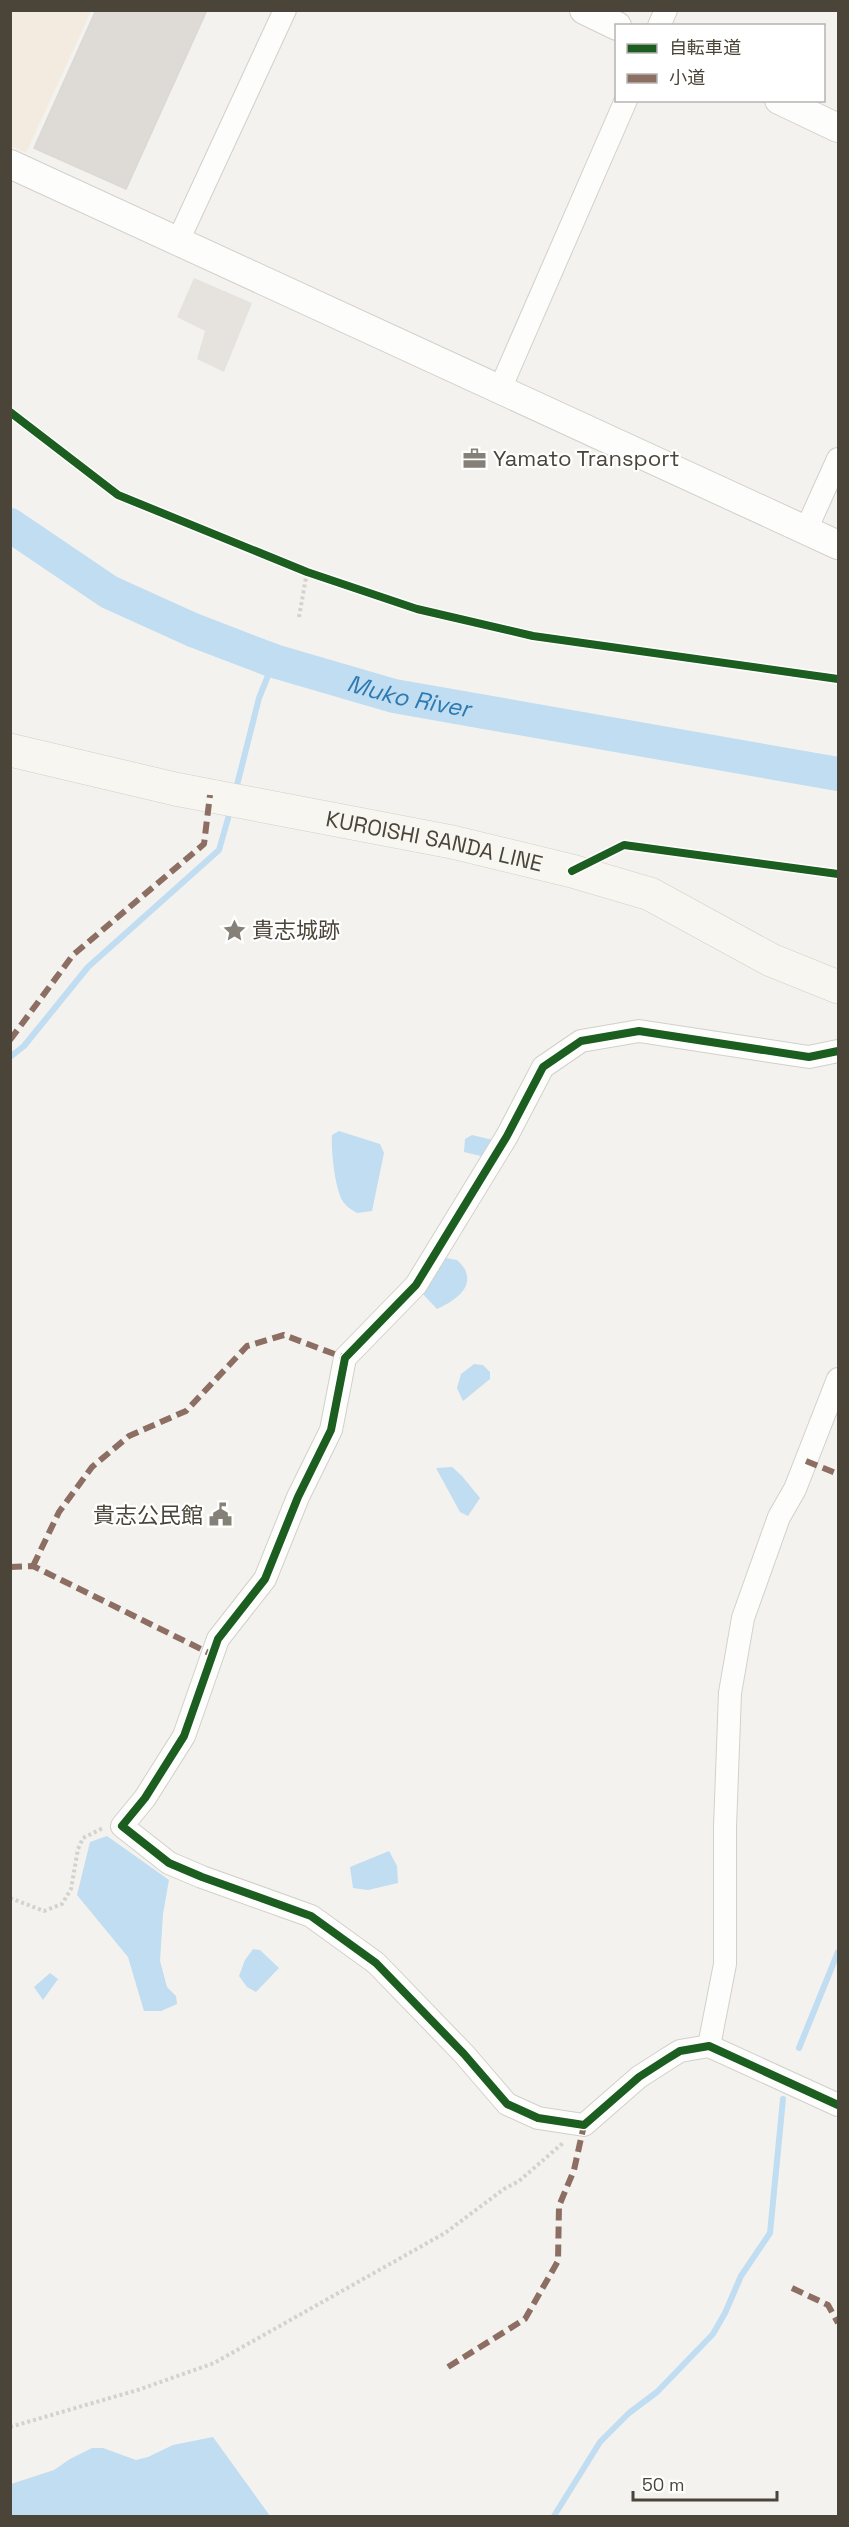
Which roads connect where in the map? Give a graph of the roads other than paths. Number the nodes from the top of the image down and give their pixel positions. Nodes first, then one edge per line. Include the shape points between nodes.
1 (285, 10) edge
2 (584, 10) edge
3 (666, 10) edge
4 (660, 24) edge
5 (615, 26) edge
6 (625, 102) edge
7 (783, 102) edge
8 (838, 128) edge
9 (10, 164) edge
10 (178, 241) junction
11 (500, 389) junction
12 (838, 459) edge
13 (806, 530) junction
14 (838, 545) edge
15 (10, 750) edge
16 (838, 987) edge
17 (838, 1051) edge
18 (838, 1379) edge
19 (709, 2046) junction
20 (838, 2105) edge

1 - 10 street
2 - 5 street
3 - 4 street
6 - 11 street
7 - 8 street
9 - 10 street
10 - 11 street
11 - 13 street
12 - 13 street
13 - 14 street
15 - 16 main road, KUROISHI SANDA LINE via 228,799 452,842 572,871 650,894 771,960
17 - 19 street via 809,1057 639,1031 581,1041 543,1067 507,1136 416,1285 345,1358 332,1430 298,1497 265,1579 218,1639 184,1736 145,1798 122,1826 169,1863 311,1916 376,1963 507,2103 538,2118 584,2125 639,2077 667,2059
18 - 19 street via 795,1489 779,1517 743,1618 730,1693 725,1964
19 - 20 street

